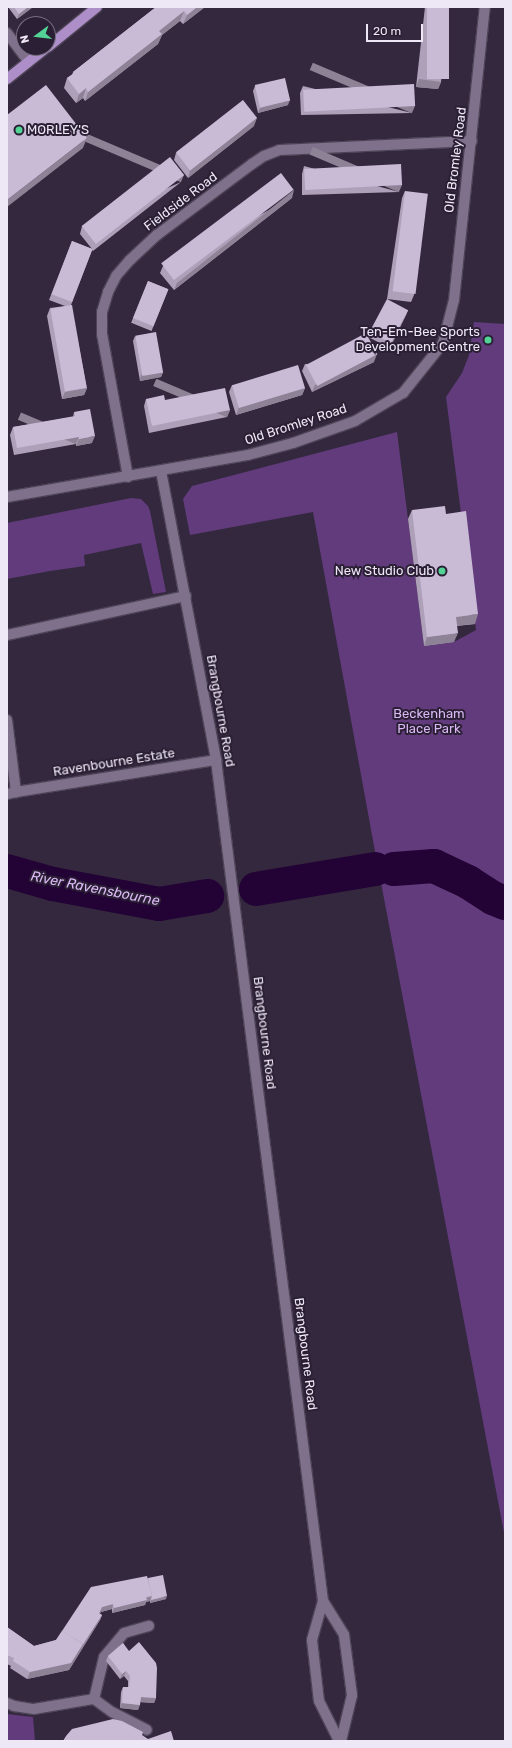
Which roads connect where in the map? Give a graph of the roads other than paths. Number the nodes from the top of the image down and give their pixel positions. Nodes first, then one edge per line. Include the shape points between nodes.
1 (97, 7) edge
2 (485, 7) edge
3 (7, 33) edge
4 (56, 40) edge
5 (36, 56) edge
6 (29, 62) junction
7 (7, 79) edge
8 (472, 141) junction
9 (161, 471) junction
10 (128, 478) junction
11 (7, 497) edge
12 (186, 596) junction
13 (7, 635) edge
14 (7, 720) edge
15 (216, 760) junction
16 (12, 793) edge
17 (323, 1601) junction
18 (149, 1626) dead end
19 (94, 1699) junction
20 (7, 1703) edge
21 (146, 1730) dead end
22 (340, 1741) edge

1 - 4 main road
2 - 8 street, Old Bromley Road
3 - 6 street
5 - 6 main road
6 - 7 main road
8 - 9 street, Old Bromley Road via 454,300 443,343 403,392 355,421 293,443 248,455
8 - 10 street, Fieldside Road via 280,150 252,164 157,235 130,260 116,276 102,312 102,334
9 - 10 street, Old Bromley Road
9 - 12 street, Brangbourne Road
10 - 11 street, Old Bromley Road
12 - 13 street
12 - 15 street, Brangbourne Road
14 - 16 street, Ravenbourne Estate
15 - 16 street, Ravenbourne Estate
15 - 17 street, Brangbourne Road
17 - 22 street, Brangbourne Road via 312,1640 319,1701
17 - 22 street, Brangbourne Road via 344,1635 352,1696
18 - 19 street via 124,1632 104,1656
19 - 20 street via 34,1709
19 - 21 street

